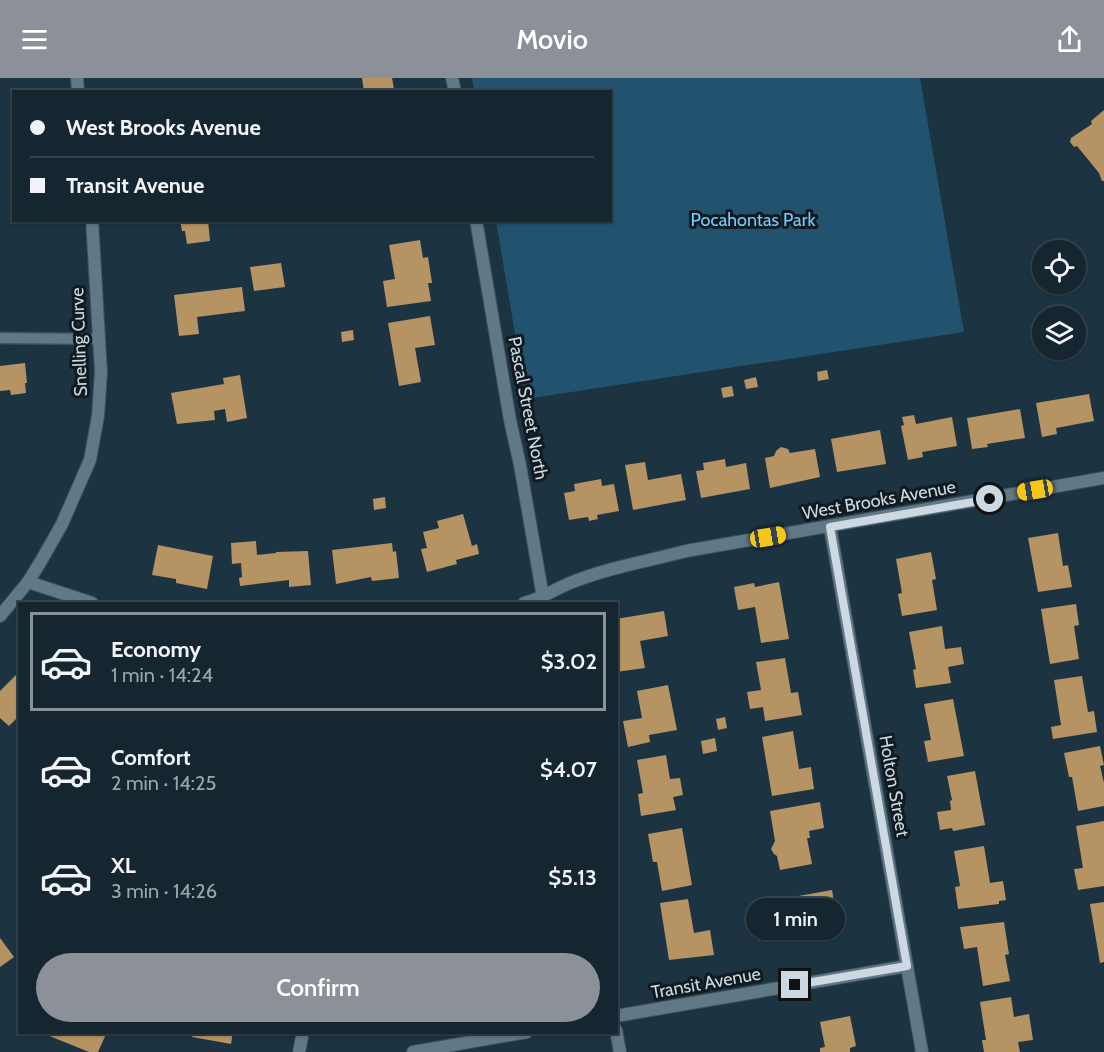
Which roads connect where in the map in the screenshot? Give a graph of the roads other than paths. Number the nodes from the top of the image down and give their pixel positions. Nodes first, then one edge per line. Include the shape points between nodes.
1 (92, 222) edge
2 (476, 222) edge
3 (0, 338) edge
4 (99, 339) junction
5 (1104, 478) edge
6 (830, 527) junction
7 (28, 582) junction
8 (544, 600) edge
9 (89, 602) edge
10 (0, 616) edge
11 (907, 966) junction
12 (618, 1016) edge
13 (302, 1034) edge
14 (516, 1034) edge
15 (617, 1034) edge
16 (298, 1052) edge
17 (412, 1052) edge
18 (620, 1052) edge
19 (922, 1052) edge

1 - 4 street, Snelling Curve
2 - 8 street, Pascal Street North
3 - 4 lane
4 - 7 street, Snelling Curve via 98,416 90,460 62,524
5 - 6 street, West Brooks Avenue
6 - 8 street, West Brooks Avenue via 686,551 624,566 570,583
6 - 11 street, Holton Street
7 - 9 street
7 - 10 street, Snelling Curve
11 - 12 street, Transit Avenue
11 - 19 street, Holton Street
13 - 16 street
14 - 17 street
15 - 18 street

